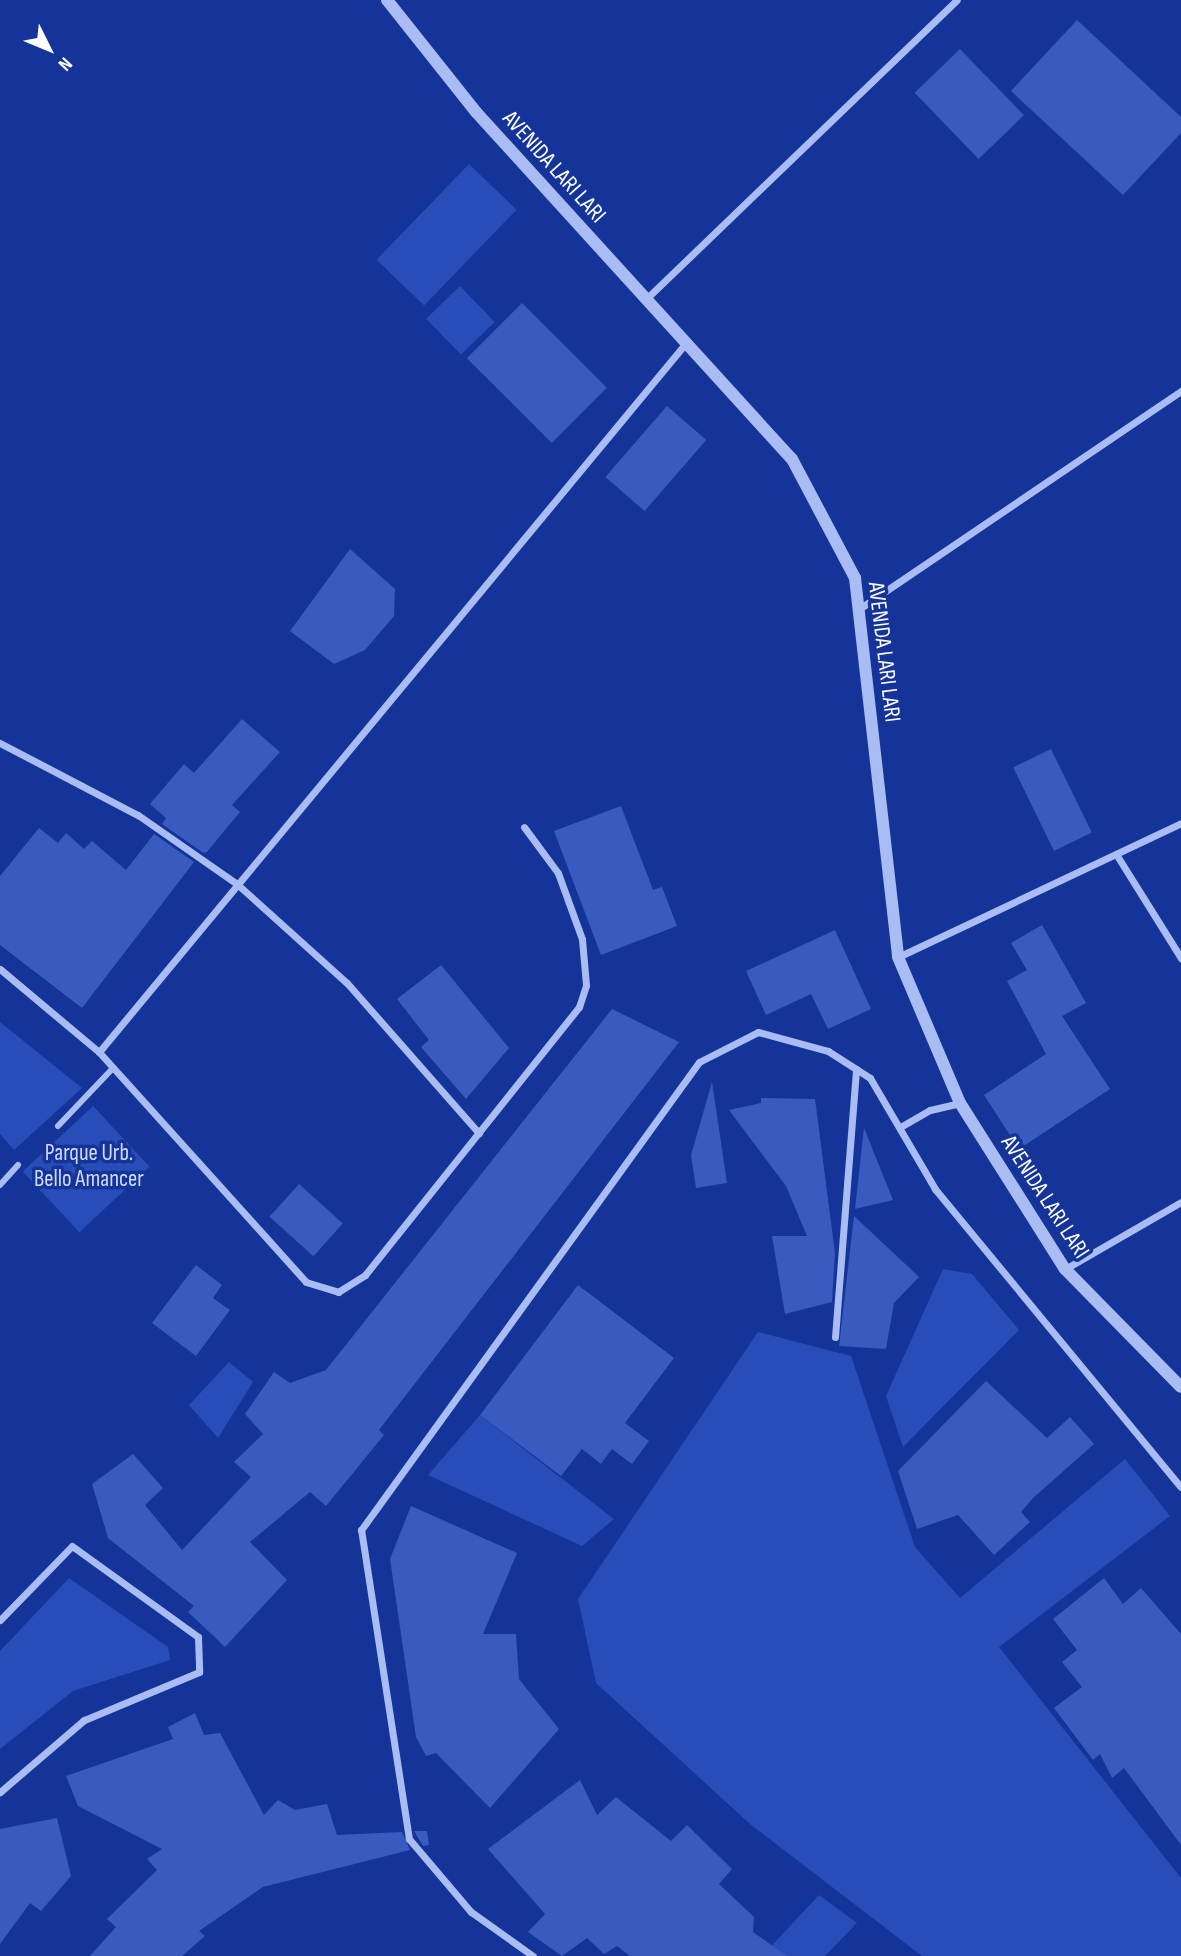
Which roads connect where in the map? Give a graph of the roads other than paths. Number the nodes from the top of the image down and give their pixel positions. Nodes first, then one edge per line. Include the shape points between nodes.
1 (387, 0) edge
2 (957, 0) edge
3 (646, 299) junction
4 (686, 343) junction
5 (1181, 391) edge
6 (859, 609) junction
7 (0, 743) edge
8 (1181, 823) edge
9 (524, 827) dead end
10 (1116, 854) junction
11 (237, 884) junction
12 (898, 957) junction
13 (1181, 958) edge
14 (0, 969) edge
15 (99, 1052) junction
16 (113, 1068) junction
17 (856, 1069) junction
18 (960, 1103) junction
19 (58, 1126) dead end
20 (902, 1126) junction
21 (479, 1133) junction
22 (18, 1165) dead end
23 (0, 1185) edge
24 (1181, 1202) edge
25 (1065, 1269) junction
26 (835, 1338) dead end
27 (1181, 1387) edge
28 (1181, 1487) edge
29 (0, 1620) edge
30 (0, 1792) edge
31 (533, 1956) edge

1 - 3 street, AVENIDA LARI LARI via 476,112
2 - 3 street
3 - 4 street, AVENIDA LARI LARI
4 - 6 street, AVENIDA LARI LARI via 792,459 855,578
4 - 11 street
5 - 6 street
6 - 12 street, AVENIDA LARI LARI
7 - 11 street via 138,815
8 - 10 street
9 - 21 street via 558,873 582,939 586,985 566,1027
10 - 12 street
10 - 13 street
11 - 15 street
11 - 21 street via 347,983
12 - 18 street, AVENIDA LARI LARI
14 - 15 street
15 - 16 street
16 - 19 street
16 - 21 street via 306,1282 323,1290 338,1292 365,1275
17 - 20 street via 870,1078
17 - 26 street
17 - 31 street via 828,1051 758,1032 699,1062 361,1530 409,1839 471,1912
18 - 20 street via 930,1110
18 - 25 street, AVENIDA LARI LARI
20 - 28 street via 935,1189
22 - 23 street
24 - 25 street
25 - 27 street, AVENIDA LARI LARI
29 - 30 street via 72,1546 198,1637 200,1672 84,1720

